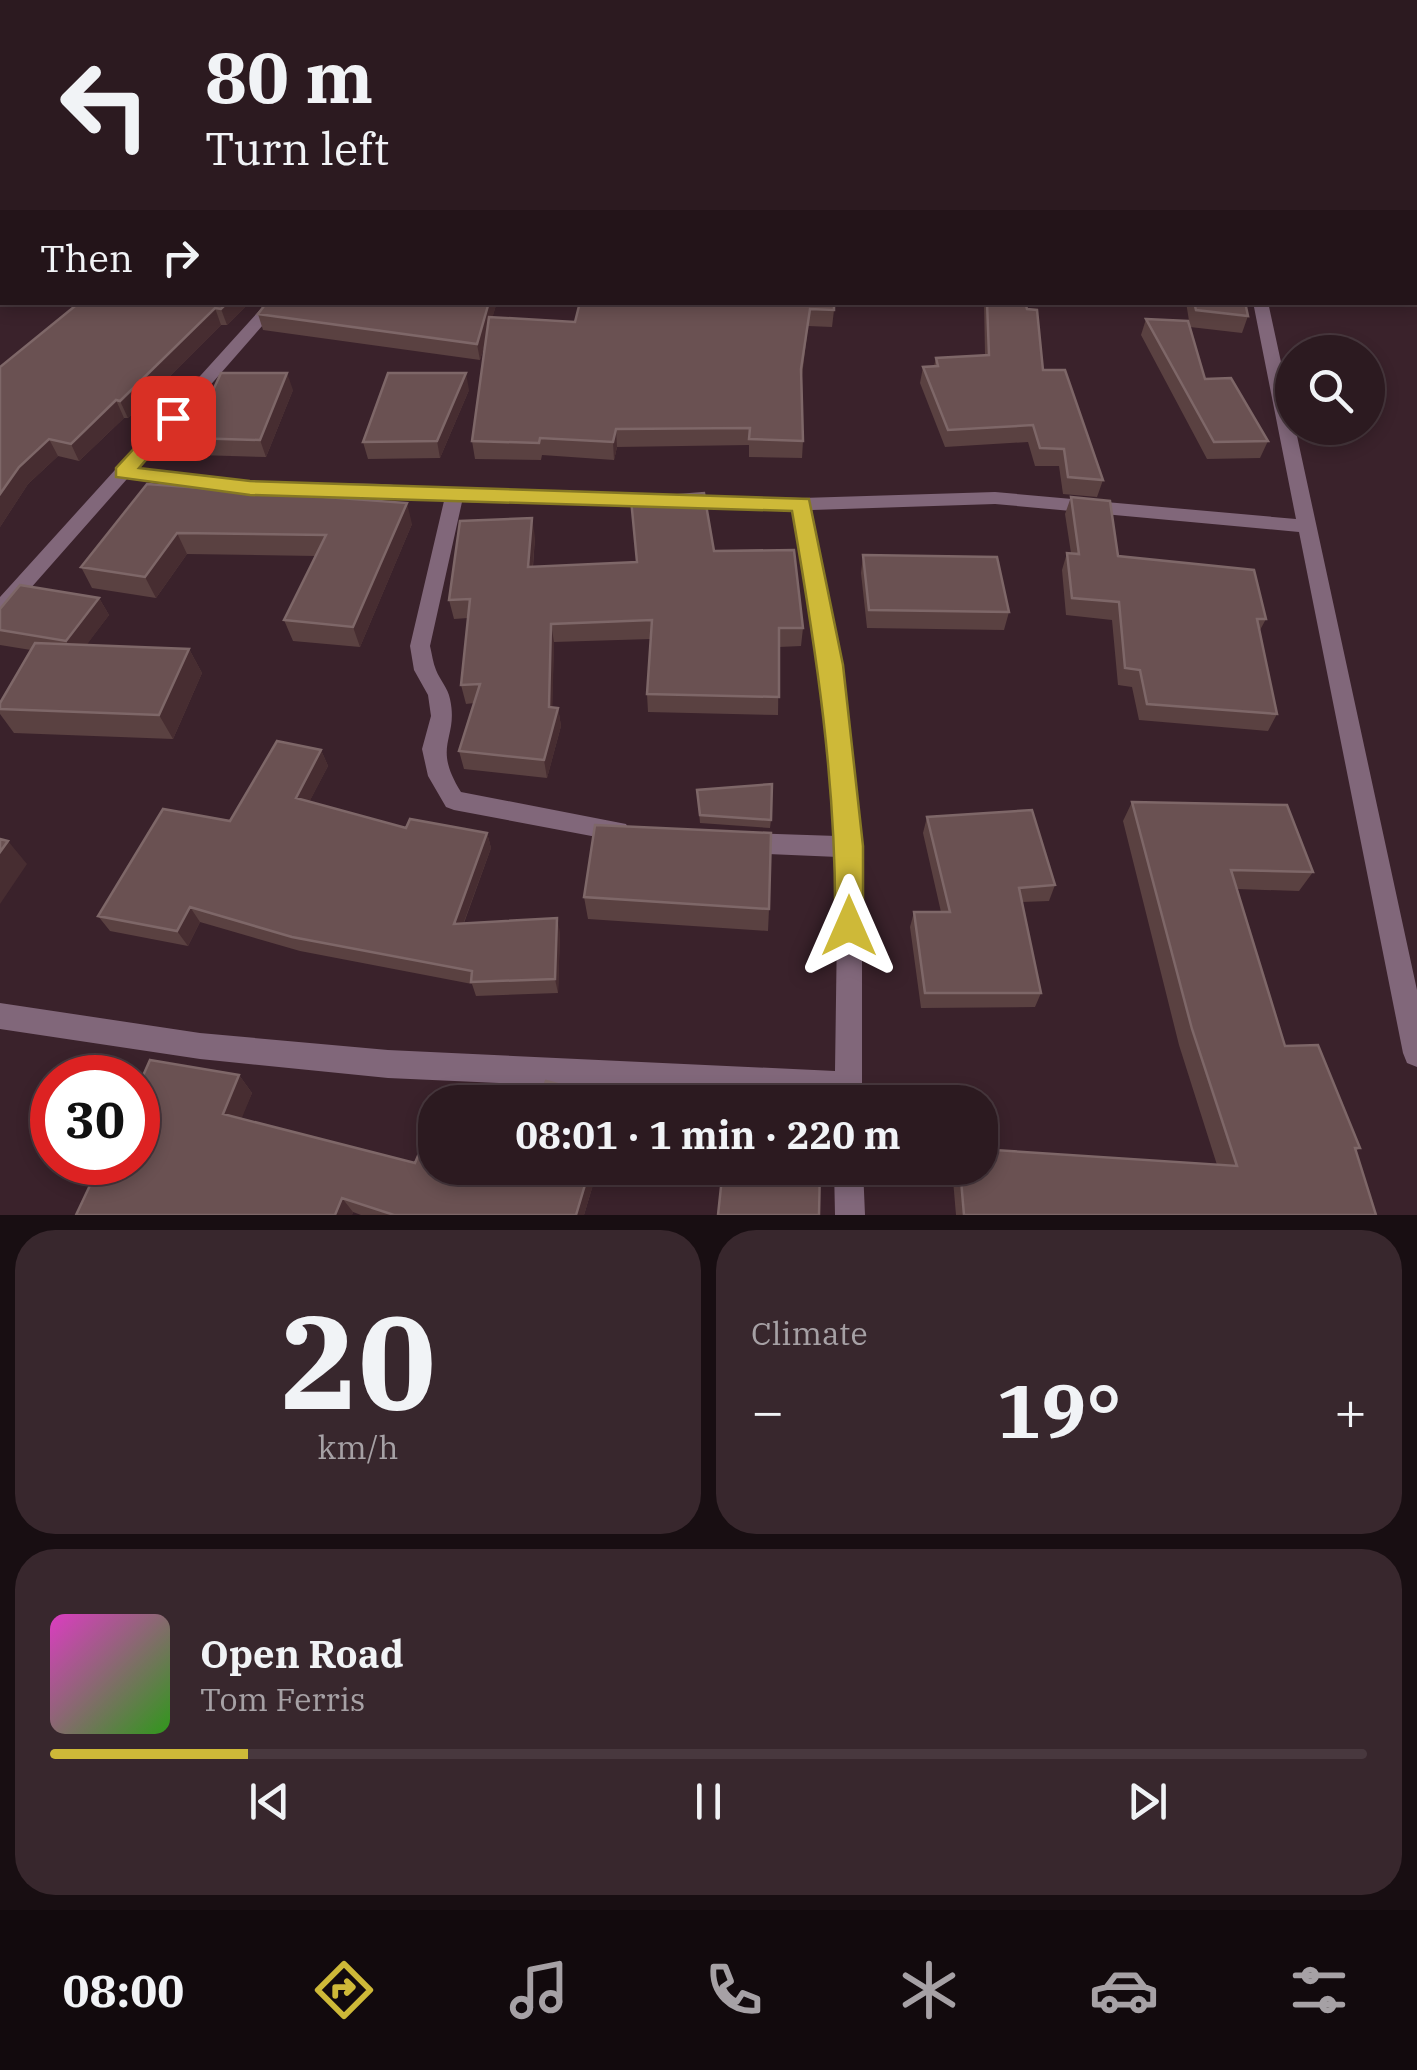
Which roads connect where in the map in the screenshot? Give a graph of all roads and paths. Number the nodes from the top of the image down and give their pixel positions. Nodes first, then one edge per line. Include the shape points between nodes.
1 (273, 305) edge
2 (1261, 305) edge
3 (123, 473) junction
4 (454, 496) junction
5 (802, 504) junction
6 (1306, 526) junction
7 (0, 610) edge
8 (642, 834) edge
9 (731, 842) edge
10 (850, 846) junction
11 (0, 1016) edge
12 (1417, 1053) edge
13 (710, 1085) edge
14 (848, 1085) edge
15 (849, 1185) edge
16 (850, 1215) edge

1 - 3 street
2 - 6 street
3 - 4 street via 250,488
3 - 7 street
4 - 5 street
4 - 8 street via 420,646 439,694 442,716 432,749 439,776 454,800
5 - 6 street via 996,498
5 - 10 street via 831,665
6 - 12 street
9 - 10 street
10 - 14 street
11 - 13 street via 200,1046
15 - 16 street

